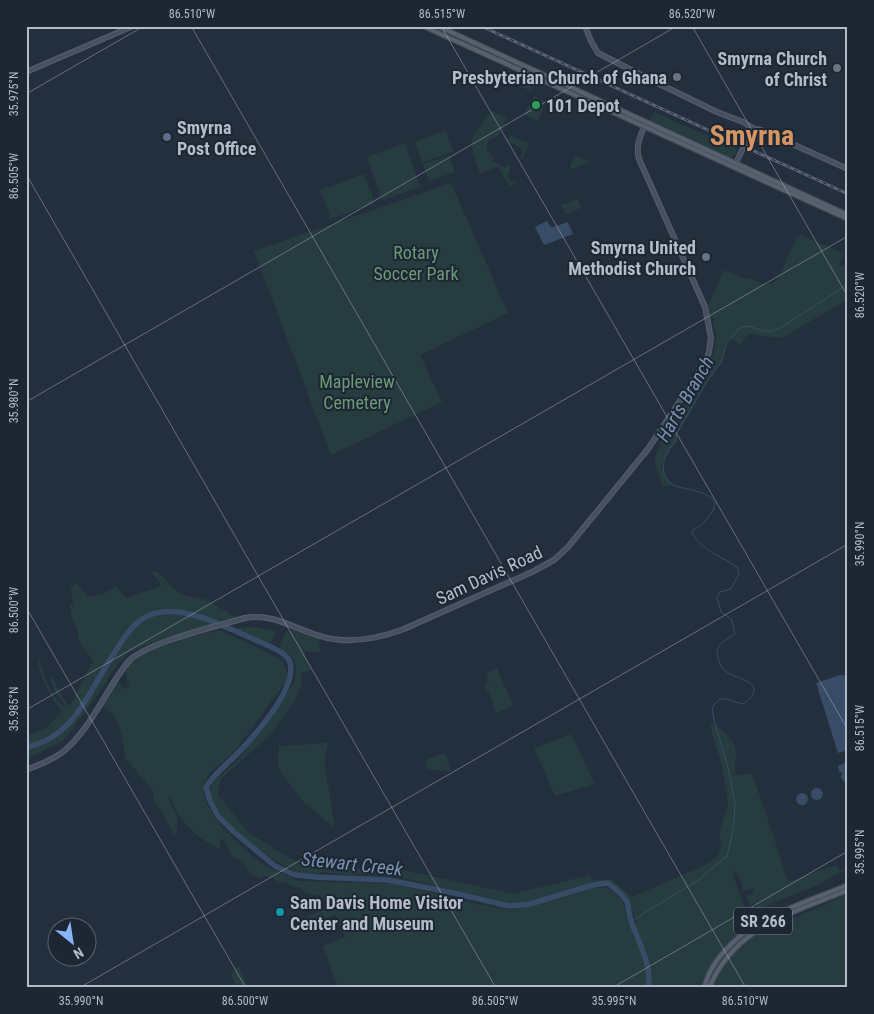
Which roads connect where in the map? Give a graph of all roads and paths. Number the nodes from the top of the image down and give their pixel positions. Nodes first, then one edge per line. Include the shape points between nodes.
1 (132, 26) edge
2 (423, 26) edge
3 (438, 26) edge
4 (585, 26) edge
5 (26, 72) edge
6 (740, 122) junction
7 (645, 124) junction
8 (754, 129) junction
9 (745, 133) junction
10 (769, 135) junction
11 (757, 137) junction
12 (747, 140) junction
13 (735, 162) junction
14 (735, 167) junction
15 (848, 169) edge
16 (848, 215) edge
17 (848, 220) edge
18 (26, 770) edge
19 (848, 885) edge
20 (848, 890) edge
21 (704, 988) edge
22 (709, 988) edge

1 - 5 street
2 - 7 main road
3 - 7 main road
4 - 6 street via 598,53
6 - 8 street
6 - 9 street
7 - 13 main road
7 - 14 main road
7 - 18 street, Sam Davis Road via 638,142 639,159 705,307 711,345 705,363 654,440 568,547 550,563 532,572 394,633 341,640 321,637 283,621 257,617 147,648 132,657 73,742 56,756
8 - 9 street
8 - 10 street
8 - 11 street
9 - 12 street
10 - 11 street
10 - 15 street
11 - 12 street
12 - 13 street
13 - 14 street
13 - 16 main road
14 - 17 main road
19 - 21 main road, SR 266 via 773,916 748,930 723,952
20 - 22 main road, SR 266 via 755,931 727,955

